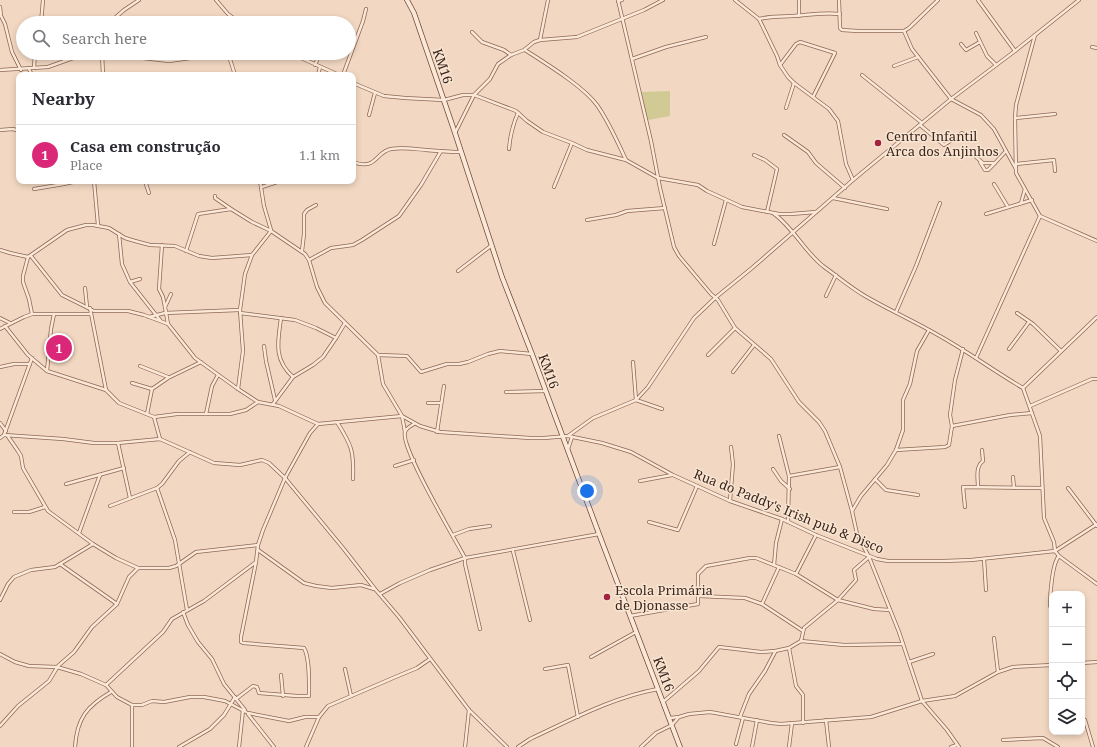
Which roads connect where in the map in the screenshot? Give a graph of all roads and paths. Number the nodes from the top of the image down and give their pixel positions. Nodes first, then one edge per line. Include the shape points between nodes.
1 (42, 0) edge
2 (139, 0) edge
3 (216, 0) edge
4 (220, 0) edge
5 (407, 0) edge
6 (548, 0) edge
7 (618, 0) edge
8 (622, 0) edge
9 (663, 0) edge
10 (735, 0) edge
11 (799, 0) edge
12 (839, 0) edge
13 (938, 0) edge
14 (978, 0) edge
15 (1079, 0) edge
16 (220, 4) junction
17 (0, 7) edge
18 (366, 9) dead end
19 (840, 14) junction
20 (41, 16) edge
21 (118, 16) edge
22 (231, 16) edge
23 (799, 16) junction
24 (623, 19) junction
25 (759, 19) junction
26 (904, 31) junction
27 (472, 32) dead end
28 (976, 33) dead end
29 (1035, 35) junction
30 (706, 38) dead end
31 (356, 40) edge
32 (540, 40) junction
33 (980, 42) junction
34 (961, 44) dead end
35 (1092, 47) dead end
36 (1097, 48) edge
37 (524, 50) junction
38 (1015, 51) junction
39 (511, 54) junction
40 (918, 57) junction
41 (632, 59) junction
42 (35, 60) edge
43 (68, 60) edge
44 (102, 60) edge
45 (161, 60) edge
46 (176, 60) edge
47 (230, 60) edge
48 (306, 60) edge
49 (317, 60) edge
50 (349, 60) edge
51 (315, 64) junction
52 (780, 65) junction
53 (996, 65) junction
54 (320, 66) junction
55 (894, 66) dead end
56 (34, 68) junction
57 (28, 69) junction
58 (0, 70) edge
59 (21, 70) junction
60 (30, 72) edge
61 (103, 72) edge
62 (234, 72) edge
63 (319, 72) edge
64 (333, 72) edge
65 (344, 72) edge
66 (862, 76) dead end
67 (794, 83) junction
68 (356, 84) edge
69 (375, 93) junction
70 (474, 96) junction
71 (813, 97) junction
72 (951, 99) junction
73 (444, 100) junction
74 (786, 108) dead end
75 (518, 113) junction
76 (1055, 114) dead end
77 (369, 115) dead end
78 (1015, 118) junction
79 (921, 124) junction
80 (0, 130) edge
81 (16, 130) edge
82 (455, 133) junction
83 (784, 134) dead end
84 (964, 135) dead end
85 (572, 143) junction
86 (510, 149) dead end
87 (1006, 151) junction
88 (441, 152) junction
89 (461, 152) junction
90 (754, 155) dead end
91 (976, 157) dead end
92 (626, 160) junction
93 (980, 161) junction
94 (356, 163) edge
95 (995, 163) junction
96 (1016, 164) junction
97 (1016, 169) junction
98 (1055, 171) dead end
99 (658, 178) junction
100 (853, 180) junction
101 (61, 184) edge
102 (94, 184) edge
103 (146, 184) edge
104 (261, 184) edge
105 (271, 184) edge
106 (994, 184) dead end
107 (554, 186) dead end
108 (262, 187) junction
109 (844, 188) junction
110 (1025, 188) junction
111 (34, 189) dead end
112 (149, 193) dead end
113 (215, 196) dead end
114 (833, 198) junction
115 (726, 200) junction
116 (1032, 200) junction
117 (1021, 203) junction
118 (940, 204) dead end
119 (316, 205) dead end
120 (1008, 207) junction
121 (665, 208) junction
122 (231, 209) junction
123 (887, 209) dead end
124 (767, 212) junction
125 (816, 212) junction
126 (773, 213) junction
127 (986, 214) dead end
128 (1040, 216) junction
129 (587, 220) dead end
130 (98, 225) junction
131 (271, 231) junction
132 (792, 232) junction
133 (119, 234) junction
134 (1097, 241) edge
135 (714, 244) dead end
136 (162, 245) junction
137 (492, 245) junction
138 (0, 250) edge
139 (186, 251) junction
140 (302, 251) junction
141 (252, 255) junction
142 (30, 257) junction
143 (309, 260) junction
144 (458, 271) dead end
145 (836, 275) junction
146 (140, 279) dead end
147 (130, 282) junction
148 (85, 288) dead end
149 (171, 294) dead end
150 (826, 296) dead end
151 (715, 298) junction
152 (165, 307) junction
153 (88, 308) junction
154 (240, 311) junction
155 (896, 312) junction
156 (165, 313) junction
157 (1017, 313) dead end
158 (32, 314) junction
159 (54, 314) junction
160 (90, 314) junction
161 (155, 315) junction
162 (149, 317) junction
163 (1097, 317) edge
164 (0, 318) edge
165 (281, 318) junction
166 (160, 321) junction
167 (1029, 322) junction
168 (10, 323) junction
169 (345, 323) junction
170 (168, 324) junction
171 (5, 326) junction
172 (735, 328) junction
173 (0, 329) edge
174 (929, 330) junction
175 (336, 338) junction
176 (754, 345) junction
177 (264, 346) dead end
178 (1009, 348) dead end
179 (963, 349) junction
180 (1061, 351) junction
181 (532, 354) junction
182 (378, 355) junction
183 (708, 355) dead end
184 (32, 358) junction
185 (976, 358) junction
186 (201, 362) junction
187 (633, 362) dead end
188 (30, 364) junction
189 (140, 366) dead end
190 (0, 367) edge
191 (47, 371) junction
192 (733, 372) dead end
193 (218, 375) junction
194 (293, 377) junction
195 (168, 378) junction
196 (1097, 379) edge
197 (132, 383) dead end
198 (444, 386) dead end
199 (1024, 388) junction
200 (152, 389) junction
201 (106, 390) junction
202 (238, 390) junction
203 (546, 391) junction
204 (506, 392) dead end
205 (275, 400) junction
206 (636, 400) junction
207 (258, 402) junction
208 (428, 403) dead end
209 (441, 403) junction
210 (272, 404) junction
211 (1030, 406) junction
212 (662, 409) dead end
213 (1032, 413) junction
214 (146, 414) junction
215 (206, 414) junction
216 (402, 416) junction
217 (154, 417) junction
218 (337, 422) junction
219 (0, 423) edge
220 (318, 424) junction
221 (415, 424) junction
222 (952, 426) junction
223 (6, 431) junction
224 (405, 432) junction
225 (437, 432) junction
226 (6, 435) junction
227 (565, 436) junction
228 (779, 436) dead end
229 (572, 437) junction
230 (0, 438) edge
231 (160, 439) junction
232 (118, 443) junction
233 (731, 447) dead end
234 (568, 449) junction
235 (896, 450) junction
236 (982, 450) dead end
237 (190, 452) junction
238 (414, 460) junction
239 (395, 466) dead end
240 (840, 467) junction
241 (124, 468) junction
242 (772, 469) dead end
243 (100, 475) junction
244 (672, 475) junction
245 (790, 476) junction
246 (1013, 477) dead end
247 (285, 478) junction
248 (353, 479) dead end
249 (875, 479) junction
250 (640, 481) dead end
251 (66, 484) dead end
252 (697, 486) junction
253 (978, 487) junction
254 (157, 488) junction
255 (1014, 488) junction
256 (1042, 488) junction
257 (1068, 488) dead end
258 (790, 489) junction
259 (918, 495) dead end
260 (130, 498) junction
261 (730, 501) junction
262 (110, 506) dead end
263 (45, 507) junction
264 (965, 508) dead end
265 (852, 511) junction
266 (14, 512) dead end
267 (782, 519) junction
268 (649, 522) dead end
269 (788, 522) junction
270 (1097, 524) edge
271 (490, 526) dead end
272 (78, 533) junction
273 (599, 534) junction
274 (452, 535) junction
275 (816, 535) junction
276 (93, 544) junction
277 (258, 545) junction
278 (258, 550) junction
279 (512, 551) junction
280 (1055, 551) junction
281 (1059, 556) junction
282 (869, 557) junction
283 (465, 558) junction
284 (984, 558) junction
285 (256, 562) junction
286 (60, 564) junction
287 (180, 564) junction
288 (774, 565) junction
289 (778, 567) junction
290 (138, 568) junction
291 (796, 574) junction
292 (1097, 584) edge
293 (374, 589) junction
294 (986, 590) dead end
295 (1051, 591) edge
296 (380, 594) junction
297 (699, 596) junction
298 (0, 600) edge
299 (838, 600) junction
300 (117, 604) junction
301 (762, 604) junction
302 (186, 610) junction
303 (890, 610) junction
304 (183, 612) junction
305 (630, 616) junction
306 (530, 620) dead end
307 (480, 629) dead end
308 (803, 631) junction
309 (636, 632) junction
310 (994, 638) dead end
311 (801, 641) junction
312 (903, 644) junction
313 (789, 648) junction
314 (775, 651) junction
315 (0, 654) edge
316 (933, 654) dead end
317 (591, 657) dead end
318 (430, 659) junction
319 (909, 662) junction
320 (1097, 662) edge
321 (1085, 663) edge
322 (1049, 665) edge
323 (57, 667) junction
324 (346, 669) dead end
325 (545, 669) dead end
326 (998, 672) junction
327 (281, 674) dead end
328 (106, 685) junction
329 (659, 689) junction
330 (111, 692) junction
331 (283, 696) junction
332 (351, 696) junction
333 (236, 698) junction
334 (922, 701) junction
335 (663, 702) junction
336 (231, 704) junction
337 (132, 705) junction
338 (243, 710) junction
339 (469, 710) junction
340 (247, 713) junction
341 (319, 717) junction
342 (578, 717) junction
343 (679, 717) junction
344 (670, 718) junction
345 (741, 718) junction
346 (757, 720) junction
347 (826, 720) junction
348 (792, 723) junction
349 (803, 723) junction
350 (1085, 723) edge
351 (672, 725) junction
352 (0, 726) edge
353 (1003, 740) dead end
354 (736, 744) dead end
355 (958, 746) edge
356 (75, 747) edge
357 (132, 747) edge
358 (179, 747) edge
359 (239, 747) edge
360 (274, 747) edge
361 (306, 747) edge
362 (465, 747) edge
363 (507, 747) edge
364 (518, 747) edge
365 (641, 747) edge
366 (680, 747) edge
367 (752, 747) edge
368 (789, 747) edge
369 (829, 747) edge
370 (951, 747) edge
371 (1058, 747) edge
372 (1093, 747) edge

1 - 20 street
2 - 21 street
3 - 16 street
4 - 16 street
5 - 73 street, KM16
6 - 32 street
7 - 8 street
7 - 24 street
9 - 24 street
10 - 25 street
11 - 23 street
12 - 19 street
13 - 26 street
14 - 38 street
15 - 29 street
16 - 22 street
17 - 59 street via 12,52
18 - 31 street
19 - 23 street
19 - 26 street via 839,25 842,30
23 - 25 street
24 - 32 street via 577,37
24 - 41 street
25 - 52 street
26 - 40 street
27 - 39 street via 482,42
28 - 33 street
29 - 38 street
29 - 78 street via 1016,105
30 - 41 street via 666,47
32 - 37 street
33 - 34 street via 966,50
33 - 53 street
35 - 36 street
37 - 39 street
37 - 92 street via 580,89 597,105 610,125
38 - 53 street
39 - 70 street via 498,64 490,79
40 - 55 street
40 - 72 street
41 - 99 street
42 - 56 street
43 - 56 street via 48,67
44 - 61 street
45 - 46 street
47 - 62 street
48 - 51 street
49 - 51 street
50 - 65 street
51 - 54 street
52 - 67 street
52 - 71 street via 800,42 835,53
53 - 72 street
54 - 63 street
54 - 64 street
56 - 57 street
57 - 59 street
57 - 60 street
58 - 59 street
66 - 79 street
67 - 71 street
67 - 74 street
68 - 69 street
69 - 73 street via 384,96
69 - 77 street
70 - 73 street
70 - 75 street
70 - 82 street
71 - 100 street via 838,121 846,164
72 - 79 street
72 - 87 street via 981,115 994,129
73 - 82 street, KM16
75 - 85 street via 543,132
75 - 86 street via 511,135
76 - 78 street
78 - 96 street
79 - 84 street via 944,145 962,133
79 - 100 street
80 - 81 street
82 - 89 street, KM16
83 - 109 street via 808,152 816,163
85 - 92 street via 587,150
85 - 107 street
87 - 95 street
87 - 97 street
88 - 89 street
88 - 94 street via 396,148 386,150 373,162 364,165
88 - 143 street via 399,216 353,245 331,248
89 - 137 street, KM16
90 - 124 street via 777,169
91 - 93 street
92 - 99 street
93 - 95 street
93 - 95 street via 985,170
96 - 97 street
96 - 98 street via 1054,160
97 - 110 street
99 - 115 street via 698,185
99 - 121 street
100 - 109 street
101 - 111 street
102 - 130 street
103 - 112 street
104 - 108 street
105 - 108 street
106 - 120 street
108 - 131 street
109 - 114 street
110 - 116 street
110 - 117 street
113 - 122 street
114 - 123 street
114 - 125 street
115 - 124 street
115 - 135 street
116 - 117 street
116 - 128 street
117 - 120 street
118 - 155 street
119 - 140 street via 304,214
120 - 127 street
121 - 129 street via 627,211
121 - 151 street via 676,252
122 - 131 street
122 - 139 street via 198,214
124 - 126 street
125 - 126 street
125 - 132 street
126 - 132 street
128 - 134 street
128 - 185 street
130 - 133 street
130 - 142 street via 67,230
131 - 140 street
131 - 141 street
132 - 145 street via 821,264
132 - 151 street
133 - 136 street via 150,245
133 - 147 street via 122,264
136 - 139 street via 175,246
136 - 152 street via 159,289
137 - 144 street
137 - 181 street, KM16
138 - 142 street
139 - 141 street via 212,258
140 - 143 street
141 - 154 street
142 - 153 street via 62,295
142 - 158 street via 23,282
143 - 169 street via 325,303
145 - 150 street
145 - 155 street via 864,296
146 - 147 street
147 - 161 street
148 - 153 street
149 - 152 street
151 - 172 street
151 - 206 street via 694,318 648,387
152 - 156 street
153 - 160 street
153 - 162 street via 94,311 128,311
154 - 156 street
154 - 165 street
154 - 202 street via 243,358
155 - 174 street
156 - 161 street
156 - 170 street
157 - 167 street
158 - 159 street
158 - 168 street
159 - 160 street
159 - 191 street
160 - 201 street
161 - 162 street
161 - 166 street
162 - 166 street
163 - 180 street
164 - 168 street
165 - 175 street via 303,322
165 - 194 street via 278,355 281,364
166 - 170 street
167 - 178 street
167 - 180 street
168 - 171 street
169 - 175 street
169 - 182 street
170 - 186 street
171 - 173 street
171 - 184 street
172 - 176 street
172 - 183 street
174 - 179 street
174 - 235 street via 918,351 910,384 903,400 903,430
175 - 194 street via 323,357
176 - 192 street
176 - 240 street via 771,359 800,402 822,425
177 - 205 street
179 - 185 street
179 - 222 street via 955,380 950,415
180 - 199 street
181 - 182 street via 500,351 425,372 419,370 407,356
181 - 203 street, KM16
182 - 216 street via 383,384
184 - 188 street
184 - 191 street
185 - 199 street
186 - 193 street
186 - 195 street
187 - 206 street
188 - 190 street
188 - 223 street
189 - 195 street
191 - 201 street
193 - 202 street
193 - 215 street via 212,386
194 - 205 street
195 - 200 street
196 - 211 street
197 - 200 street
198 - 209 street
199 - 211 street
200 - 214 street
201 - 214 street via 119,403
202 - 207 street
203 - 204 street
203 - 227 street, KM16
205 - 210 street
206 - 212 street
206 - 227 street via 593,418
207 - 210 street
207 - 215 street via 246,410 230,414
208 - 209 street
209 - 225 street
210 - 220 street
211 - 213 street
213 - 222 street
213 - 256 street via 1040,436
214 - 217 street
215 - 217 street
216 - 218 street
216 - 221 street, Rua do Paddy's Irish pub & Disco
216 - 224 street
217 - 231 street
218 - 220 street
218 - 248 street via 352,448
219 - 223 street
220 - 247 street via 310,433
221 - 224 street
221 - 225 street, Rua do Paddy's Irish pub & Disco
222 - 235 street via 949,445 945,447
223 - 226 street
224 - 238 street
225 - 227 street, Rua do Paddy's Irish pub & Disco via 530,438
226 - 230 street
226 - 232 street
226 - 263 street via 21,456 23,468
227 - 229 street, Rua do Paddy's Irish pub & Disco
227 - 234 street, KM16
228 - 245 street
229 - 234 street
229 - 244 street, Rua do Paddy's Irish pub & Disco via 602,442 631,452
231 - 232 street
231 - 237 street
232 - 241 street
233 - 261 street via 733,464
234 - 273 street, KM16
235 - 249 street
236 - 253 street via 983,461 978,467
237 - 247 street via 225,465 240,465 262,460
237 - 254 street via 179,461
238 - 239 street
238 - 274 street
240 - 245 street
240 - 265 street
241 - 243 street
241 - 260 street
242 - 258 street
243 - 251 street
243 - 272 street
244 - 250 street
244 - 252 street, Rua do Paddy's Irish pub & Disco
245 - 258 street
246 - 255 street
247 - 277 street
247 - 293 street
249 - 259 street via 886,490
249 - 265 street
252 - 261 street, Rua do Paddy's Irish pub & Disco
252 - 268 street via 678,530
253 - 255 street
253 - 264 street via 963,488
254 - 260 street
254 - 287 street via 175,540
255 - 256 street
256 - 280 street via 1044,518
257 - 270 street
258 - 269 street
260 - 262 street
261 - 267 street, Rua do Paddy's Irish pub & Disco
263 - 266 street via 29,512
263 - 272 street
265 - 282 street via 857,534
267 - 269 street, Rua do Paddy's Irish pub & Disco
267 - 288 street
269 - 275 street, Rua do Paddy's Irish pub & Disco
270 - 280 street
271 - 274 street
272 - 276 street
273 - 279 street
273 - 305 street, KM16
274 - 283 street
275 - 282 street, Rua do Paddy's Irish pub & Disco
275 - 291 street
276 - 286 street
276 - 290 street
277 - 278 street
277 - 287 street via 196,552
278 - 285 street
278 - 293 street via 308,584 332,588 361,585
279 - 283 street
279 - 306 street
280 - 281 street
280 - 284 street, Rua do Paddy's Irish pub & Disco
281 - 292 street
281 - 295 street
282 - 284 street, Rua do Paddy's Irish pub & Disco via 888,561
282 - 299 street via 856,567 856,580
282 - 303 street
283 - 296 street via 430,570
283 - 307 street
284 - 294 street
285 - 302 street via 204,601
285 - 331 street via 241,642 304,648 306,654 309,696
286 - 298 street via 31,570 14,577
286 - 300 street
287 - 290 street via 162,569
287 - 302 street
288 - 289 street
288 - 297 street via 750,558 706,566 698,574
289 - 291 street
289 - 301 street
290 - 300 street via 129,577
291 - 299 street
293 - 296 street
296 - 318 street
297 - 301 street via 745,598
297 - 305 street via 698,604
299 - 303 street via 874,609
299 - 308 street
300 - 323 street via 92,627 74,652
301 - 308 street
302 - 304 street
303 - 312 street
304 - 328 street via 172,619 163,632
304 - 333 street via 192,632 208,653 224,684
305 - 309 street, KM16
308 - 311 street
309 - 317 street
309 - 329 street, KM16
310 - 326 street
311 - 312 street via 844,645
311 - 313 street
312 - 319 street
313 - 314 street
313 - 349 street via 796,686 803,695
314 - 335 street via 719,647 699,671
314 - 345 street via 749,694
315 - 323 street via 29,666
316 - 319 street
318 - 332 street via 417,668
318 - 339 street
319 - 334 street
320 - 321 street
322 - 326 street via 1018,666
323 - 328 street
323 - 352 street via 49,681 18,706
324 - 332 street
325 - 342 street via 568,665
326 - 334 street via 955,696
327 - 331 street
328 - 330 street
329 - 335 street, KM16
329 - 342 street via 640,692
330 - 337 street
330 - 356 street via 92,705 79,723
331 - 333 street via 259,693 253,686
332 - 341 street via 328,706
333 - 336 street
333 - 340 street
334 - 347 street via 871,717
334 - 355 street
335 - 344 street, KM16
336 - 337 street via 204,697 190,697
336 - 338 street
336 - 358 street via 210,729
337 - 357 street
338 - 340 street
338 - 359 street
339 - 362 street
339 - 363 street
340 - 341 street via 290,722 305,717
340 - 360 street
341 - 361 street
342 - 364 street
343 - 344 street
343 - 345 street via 702,712
343 - 351 street
344 - 351 street, KM16
345 - 346 street
345 - 354 street
346 - 348 street
346 - 367 street
347 - 349 street
347 - 369 street
348 - 349 street
348 - 368 street
350 - 372 street
351 - 365 street via 656,733
351 - 366 street, KM16
353 - 371 street via 1043,738
355 - 370 street

